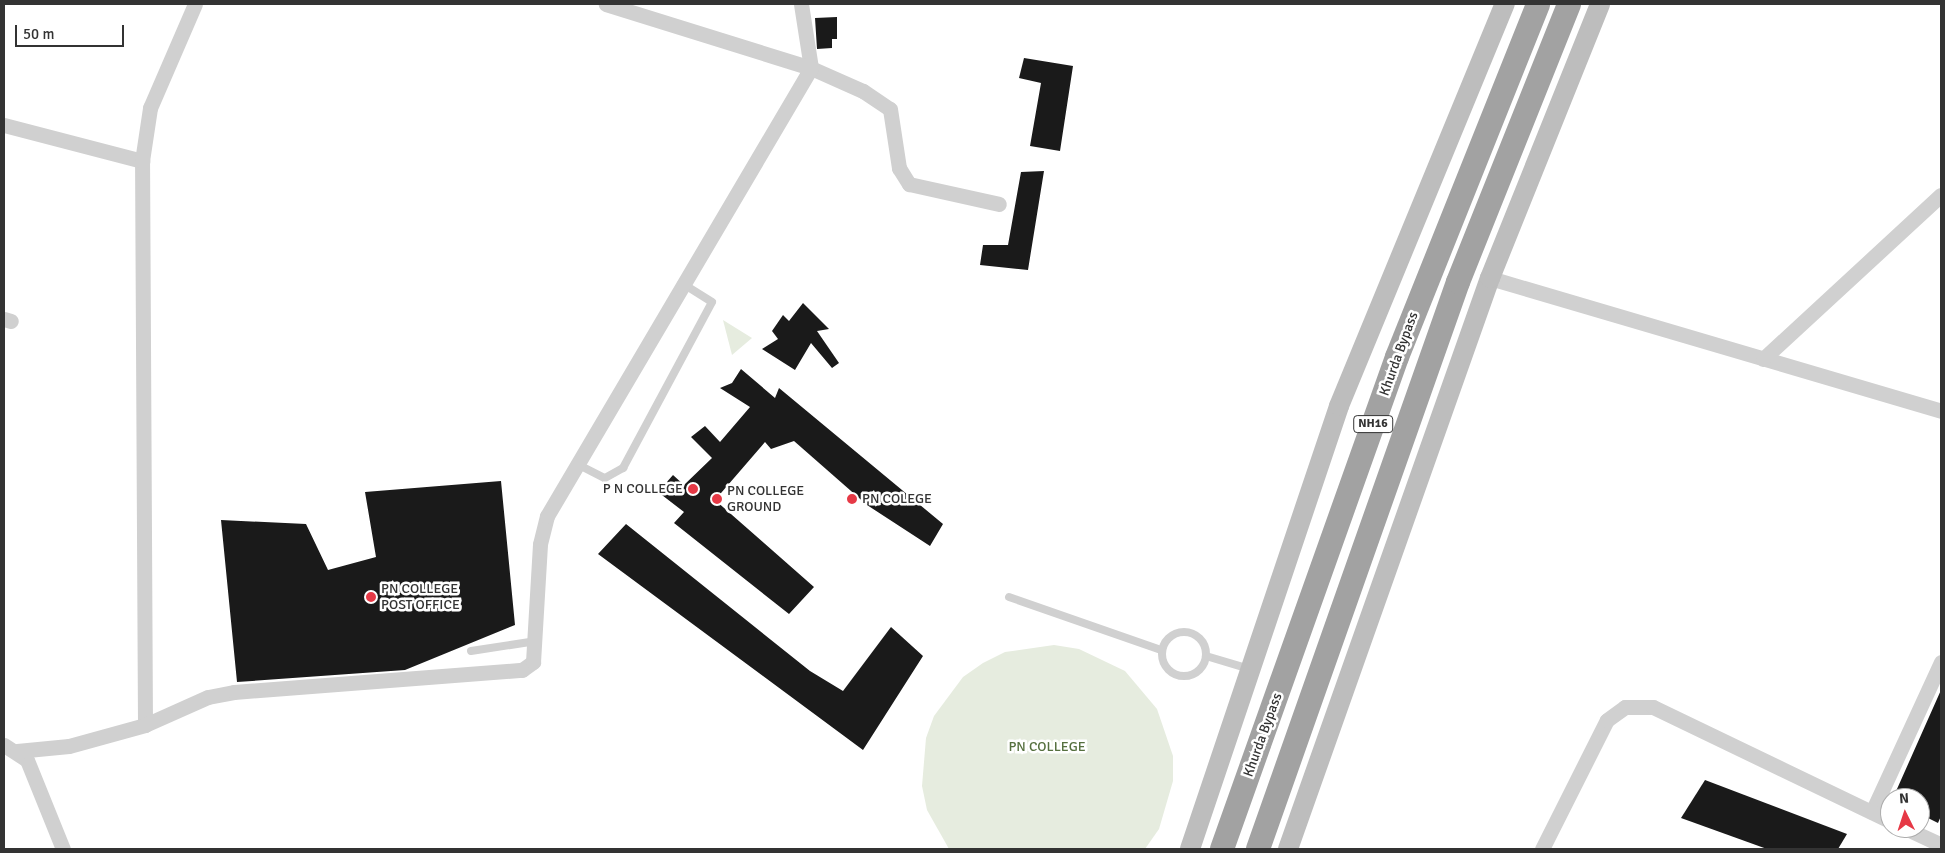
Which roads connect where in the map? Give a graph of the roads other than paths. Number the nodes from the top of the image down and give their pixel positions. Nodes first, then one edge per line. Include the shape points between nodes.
1 (195, 4) edge
2 (606, 4) edge
3 (801, 4) edge
4 (1505, 4) edge
5 (1538, 4) edge
6 (1568, 4) edge
7 (1600, 4) edge
8 (812, 68) junction
9 (4, 125) edge
10 (142, 161) junction
11 (1941, 195) edge
12 (999, 204) dead end
13 (1490, 278) junction
14 (682, 283) junction
15 (1763, 359) junction
16 (1941, 411) edge
17 (577, 464) junction
18 (1009, 596) dead end
19 (537, 641) junction
20 (1162, 650) junction
21 (471, 651) dead end
22 (1206, 656) junction
23 (1941, 662) edge
24 (1250, 669) junction
25 (145, 726) junction
26 (10, 748) edge
27 (1872, 812) junction
28 (1880, 816) edge
29 (1926, 838) edge
30 (1941, 845) edge
31 (63, 849) edge
32 (1190, 849) edge
33 (1222, 849) edge
34 (1258, 849) edge
35 (1288, 849) edge
36 (1542, 849) edge

1 - 10 street via 150,108
2 - 8 street
3 - 8 street
4 - 24 main road via 1340,406
5 - 33 highway, Khurda Bypass / NH16 via 1397,356
6 - 34 highway, NH16 via 1458,282
7 - 13 main road
8 - 12 street via 863,91 890,109 899,168 909,184
8 - 14 street
9 - 10 street
10 - 25 street
11 - 15 street
13 - 15 street
13 - 35 main road
14 - 17 street
14 - 17 lane via 712,302 623,468 605,478
15 - 16 street
17 - 19 street via 547,516 540,544
18 - 20 lane
19 - 21 lane
19 - 25 street via 533,662 522,670 234,692 208,697
20 - 22 lane via 1175,634 1190,632 1202,642
20 - 22 lane via 1168,670 1180,676 1200,670
22 - 24 lane
23 - 27 street
24 - 32 main road
25 - 26 street via 69,746
26 - 31 street via 37,778
27 - 28 street
27 - 36 street via 1652,707 1625,707 1607,720
29 - 30 street

